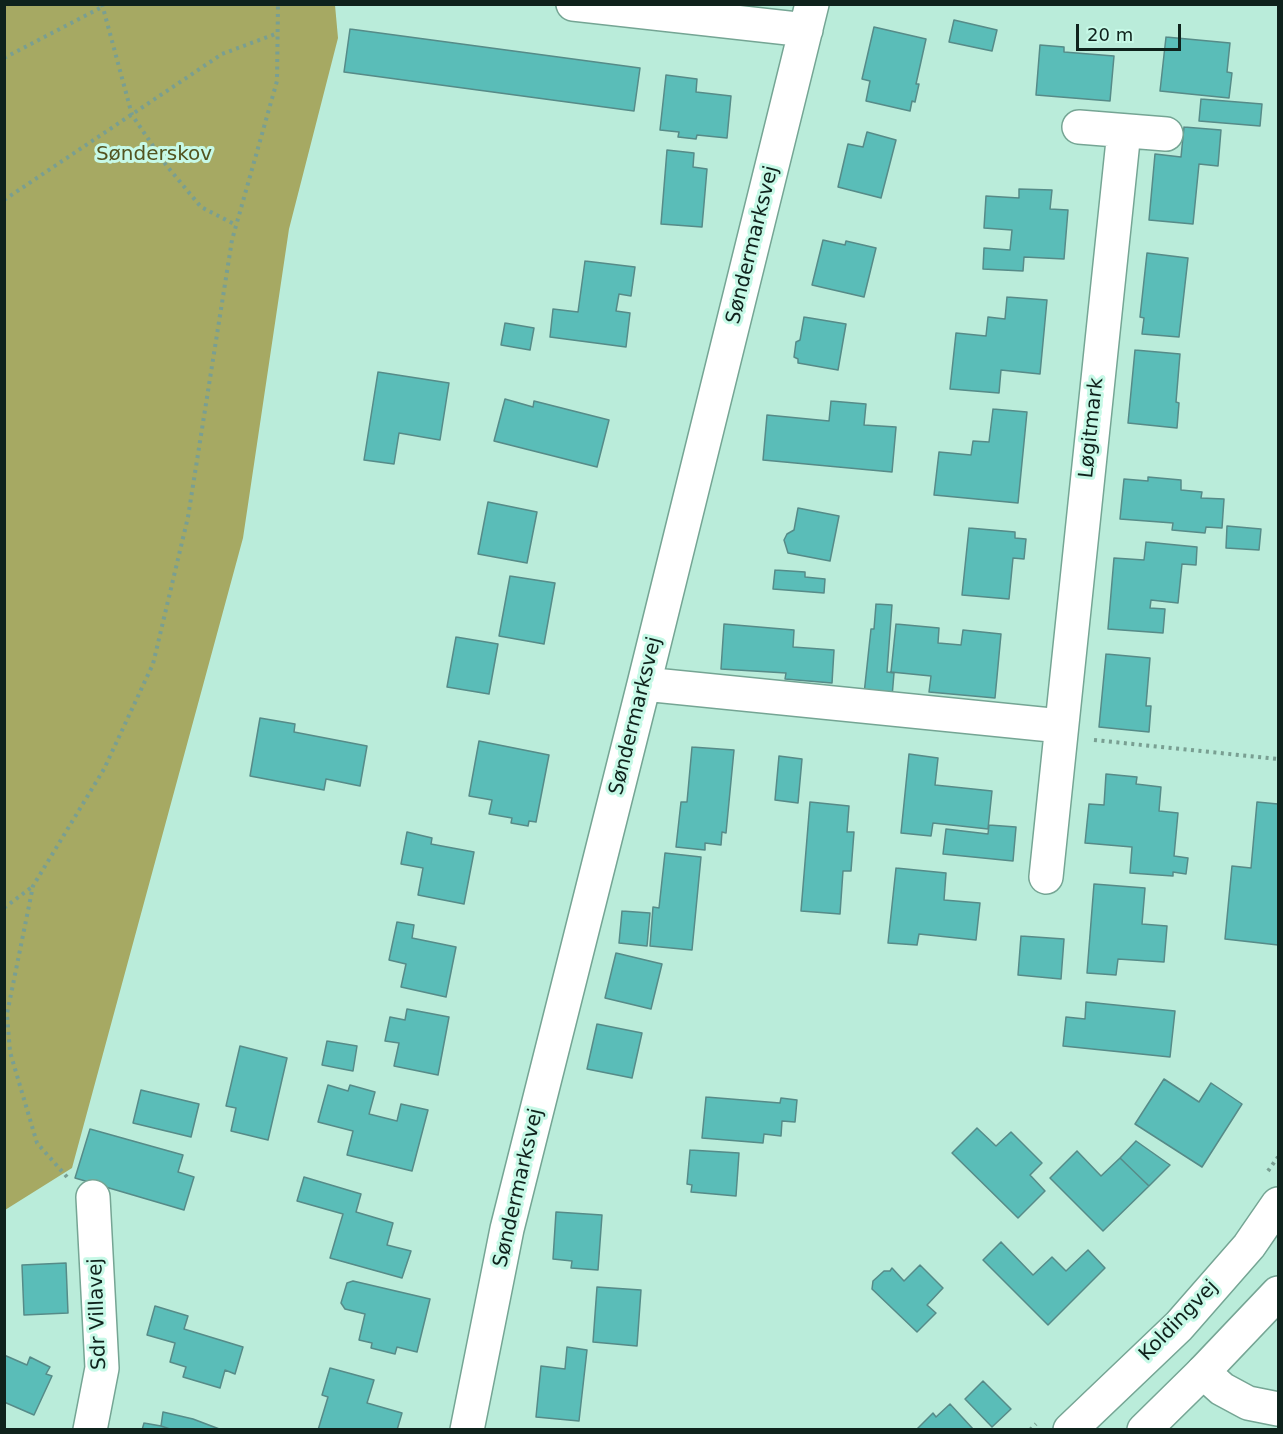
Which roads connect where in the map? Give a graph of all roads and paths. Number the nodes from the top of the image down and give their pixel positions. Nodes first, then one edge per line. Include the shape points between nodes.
1 (278, 4) edge
2 (573, 4) edge
3 (102, 6) edge
4 (809, 17) edge
5 (278, 33) junction
6 (4, 58) edge
7 (132, 116) junction
8 (1079, 127) dead end
9 (1124, 131) junction
10 (1166, 134) dead end
11 (4, 200) edge
12 (236, 225) junction
13 (645, 684) junction
14 (1061, 731) junction
15 (1278, 759) edge
16 (1046, 877) dead end
17 (33, 886) junction
18 (4, 908) edge
19 (6, 1013) edge
20 (93, 1197) joint
21 (1278, 1204) edge
22 (1278, 1293) edge
23 (1203, 1372) junction
24 (1278, 1409) edge
25 (90, 1430) edge
26 (467, 1430) edge
27 (1070, 1430) edge
28 (1144, 1430) edge

1 - 5 path
2 - 4 street
3 - 6 path
3 - 7 path
4 - 13 street, Søndermarksvej
5 - 7 path via 222,54
5 - 12 path via 277,81
7 - 11 path
7 - 12 path via 201,207
8 - 9 street
9 - 10 street
9 - 14 street, Løgitmark
12 - 17 path via 188,517 153,664 105,770
13 - 14 street
13 - 26 street, Søndermarksvej via 507,1229
14 - 15 path
14 - 16 street, Løgitmark
17 - 18 path
17 - 19 path
19 - 20 path via 10,1052 37,1143 66,1176
20 - 25 street, Sdr Villavej via 102,1368
21 - 27 street, Koldingvej via 1249,1246 1179,1326
22 - 23 street
23 - 24 street via 1222,1389 1248,1403
23 - 28 street

